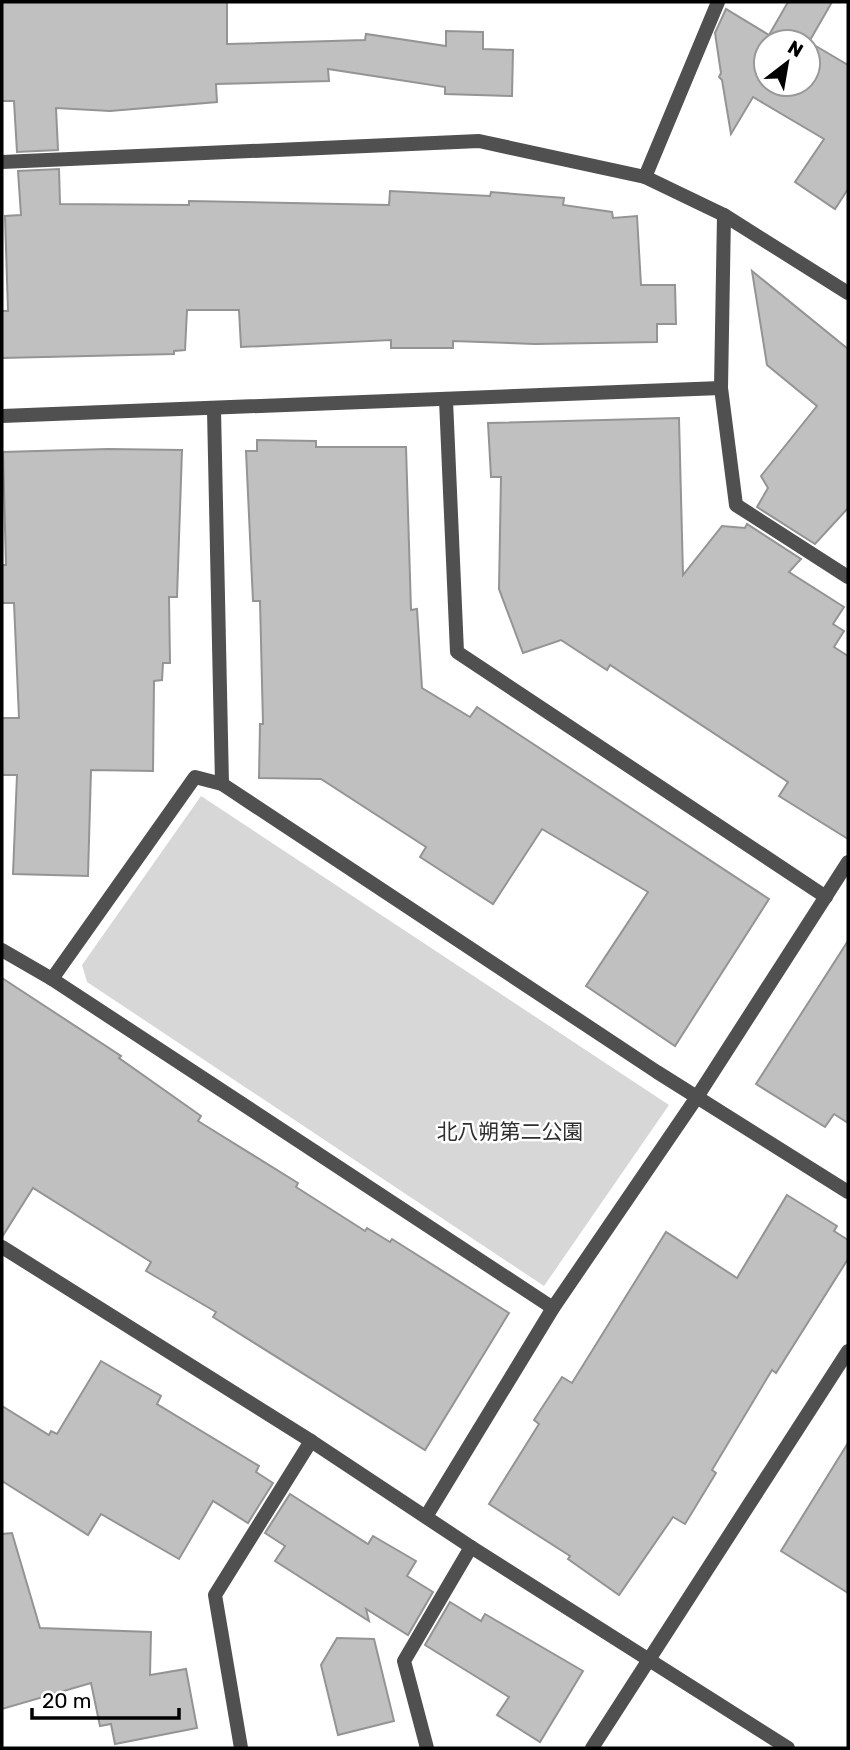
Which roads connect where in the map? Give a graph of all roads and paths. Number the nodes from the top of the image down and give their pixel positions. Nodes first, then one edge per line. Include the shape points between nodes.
1 (718, 2) edge
2 (2, 162) edge
3 (645, 177) junction
4 (723, 215) junction
5 (848, 293) edge
6 (721, 388) junction
7 (446, 400) junction
8 (214, 410) junction
9 (2, 416) edge
10 (848, 578) edge
11 (222, 784) junction
12 (848, 862) edge
13 (826, 897) junction
14 (2, 950) edge
15 (52, 979) junction
16 (696, 1097) junction
17 (848, 1192) edge
18 (2, 1247) edge
19 (553, 1308) junction
20 (848, 1350) edge
21 (312, 1441) junction
22 (427, 1515) junction
23 (471, 1547) junction
24 (651, 1660) junction
25 (241, 1748) edge
26 (427, 1748) edge
27 (592, 1748) edge
28 (788, 1748) edge

1 - 3 street
2 - 3 street via 479,141
3 - 4 street
4 - 5 street
4 - 6 street
6 - 7 street
6 - 10 street via 736,505
7 - 8 street
7 - 13 street via 457,652
8 - 9 street
8 - 11 street
11 - 15 street via 195,777
11 - 16 street
12 - 13 street
13 - 16 street
14 - 15 street
15 - 19 street
16 - 17 street
16 - 19 street
18 - 21 street
19 - 22 street
20 - 24 street
21 - 22 street
21 - 25 street via 215,1595
22 - 23 street
23 - 24 street
23 - 26 street via 404,1661
24 - 27 street
24 - 28 street

